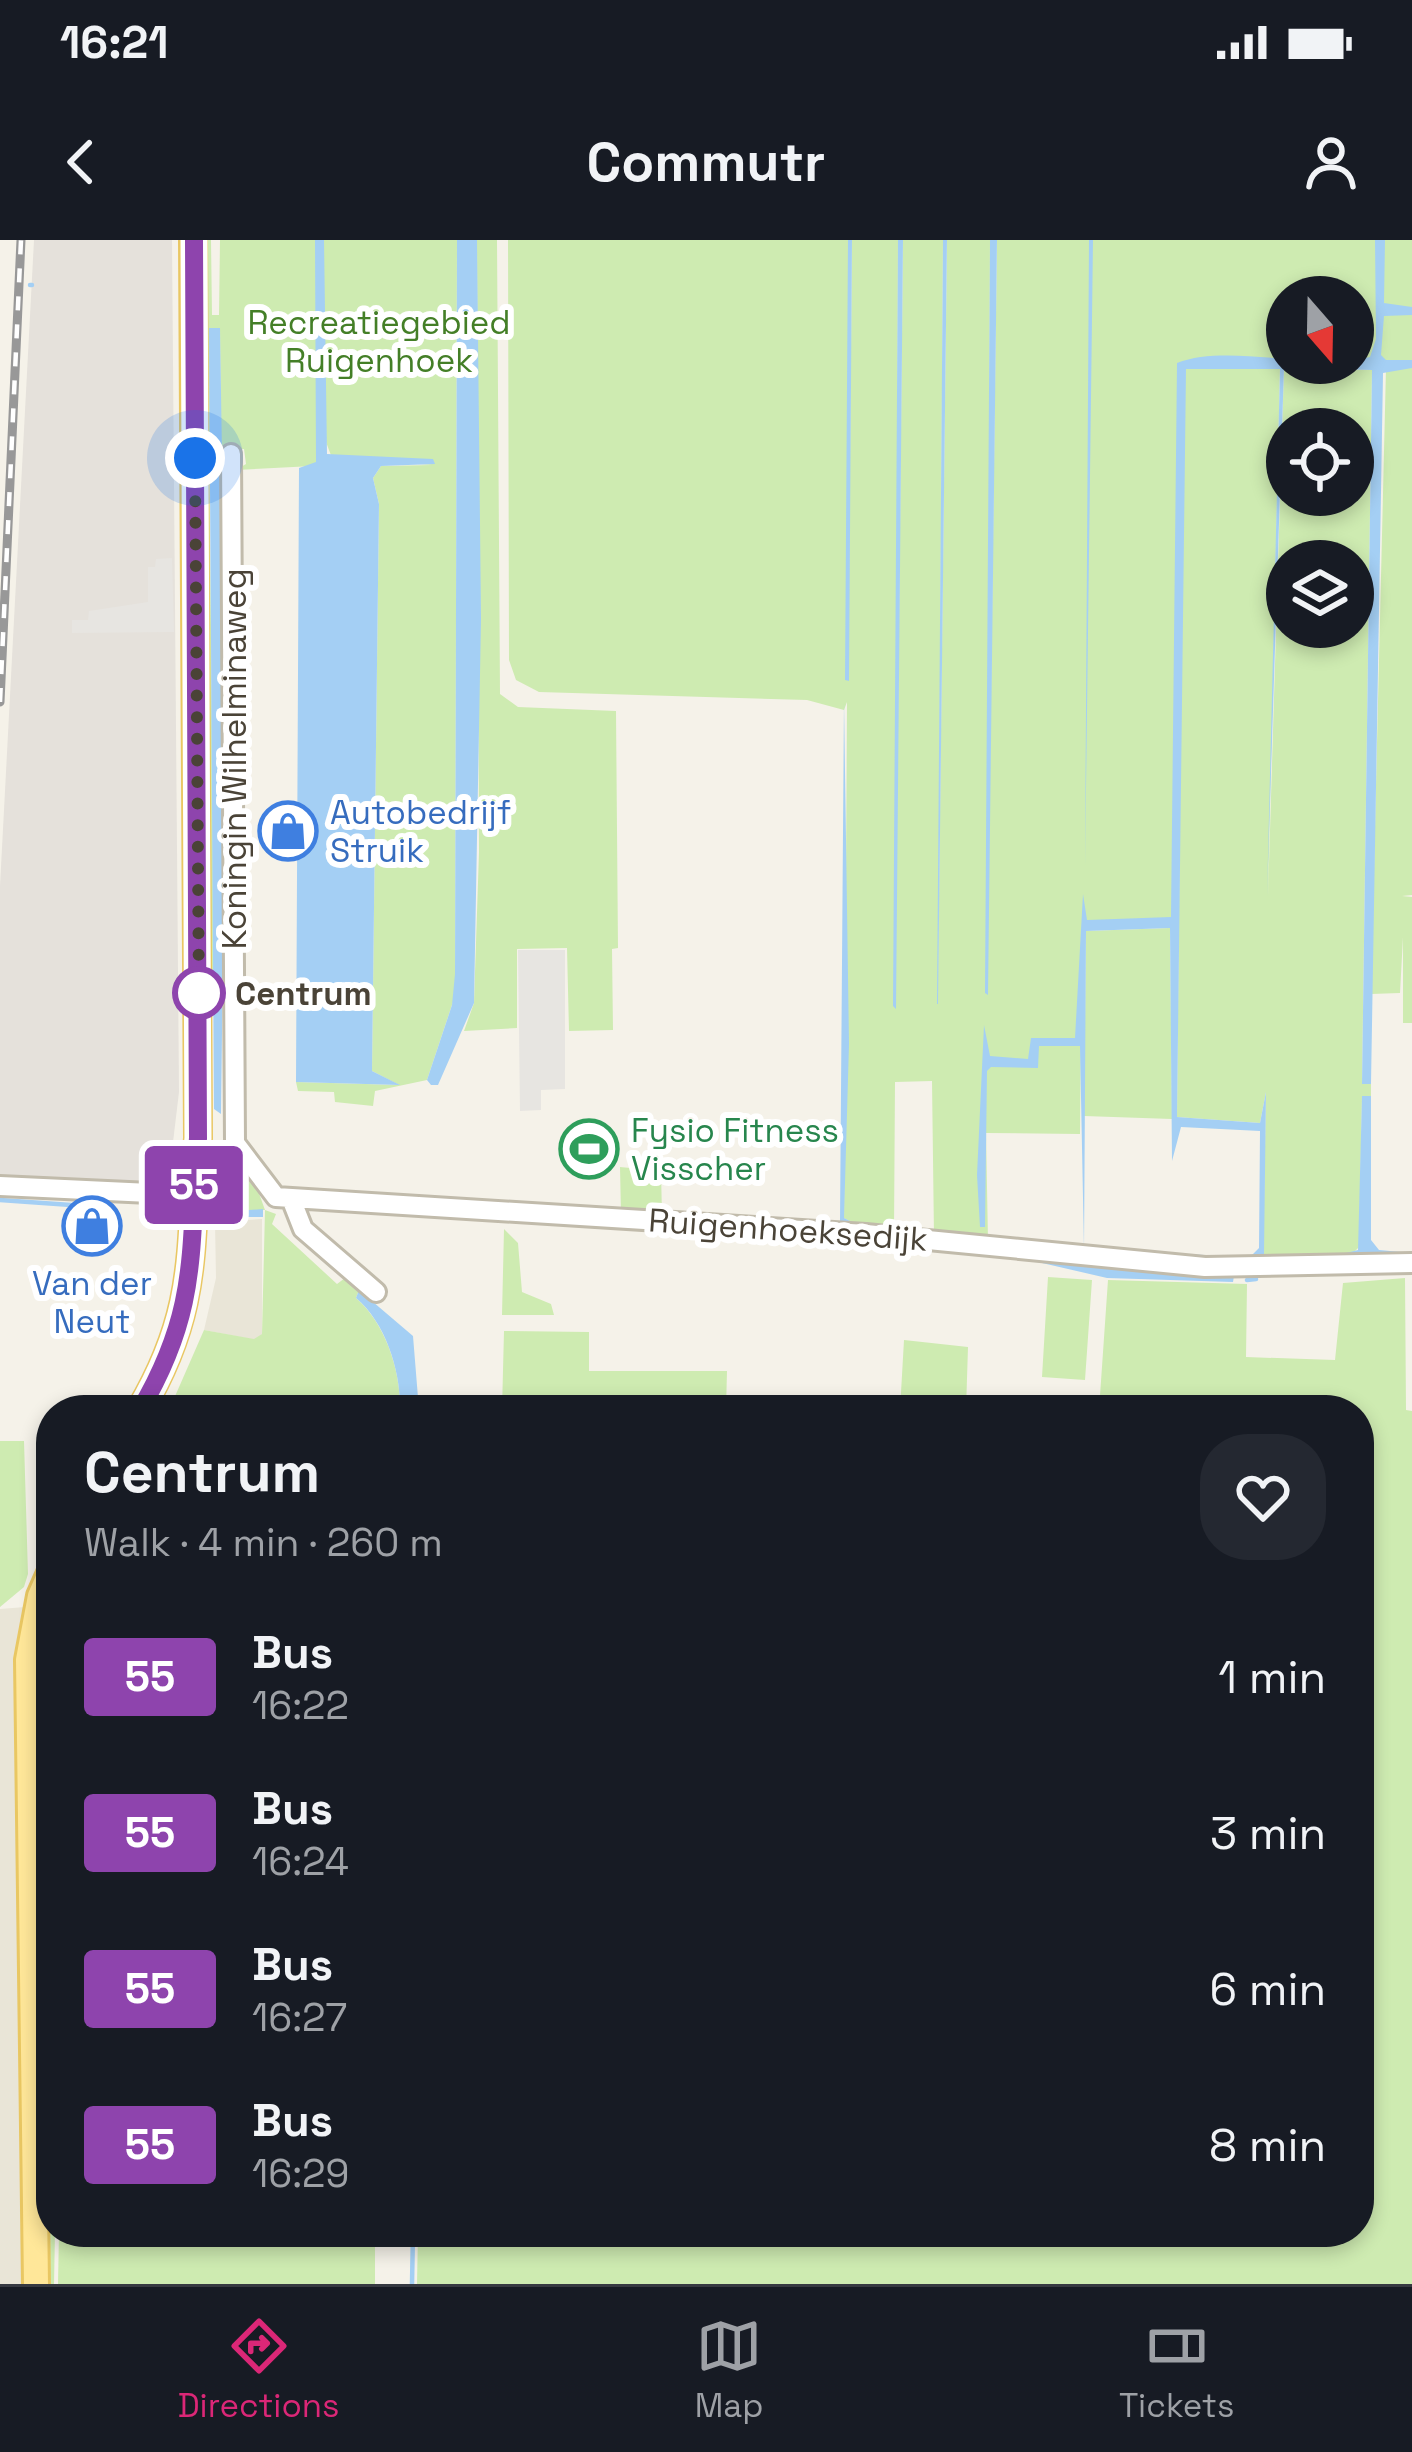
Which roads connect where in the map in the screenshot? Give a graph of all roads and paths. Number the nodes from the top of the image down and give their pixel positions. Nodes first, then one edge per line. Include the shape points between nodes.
1 (194, 240) edge
2 (231, 454) dead end
3 (235, 1135) junction
4 (198, 1138) junction
5 (0, 1186) edge
6 (193, 1196) junction
7 (292, 1201) junction
8 (1412, 1263) edge
9 (376, 1292) dead end
10 (147, 1395) edge
11 (36, 1617) edge
12 (36, 2284) edge

1 - 4 main road, Koningin Wilhelminaweg
2 - 3 street, Koningin Wilhelminaweg
3 - 4 street
3 - 7 street via 266,1188
4 - 6 main road, Koningin Wilhelminaweg
5 - 6 street
6 - 10 main road, Koningin Wilhelminaweg via 182,1325
7 - 8 street, Ruigenhoeksedijk via 866,1234 1205,1267
7 - 9 street via 303,1229
11 - 12 main road via 28,1660

